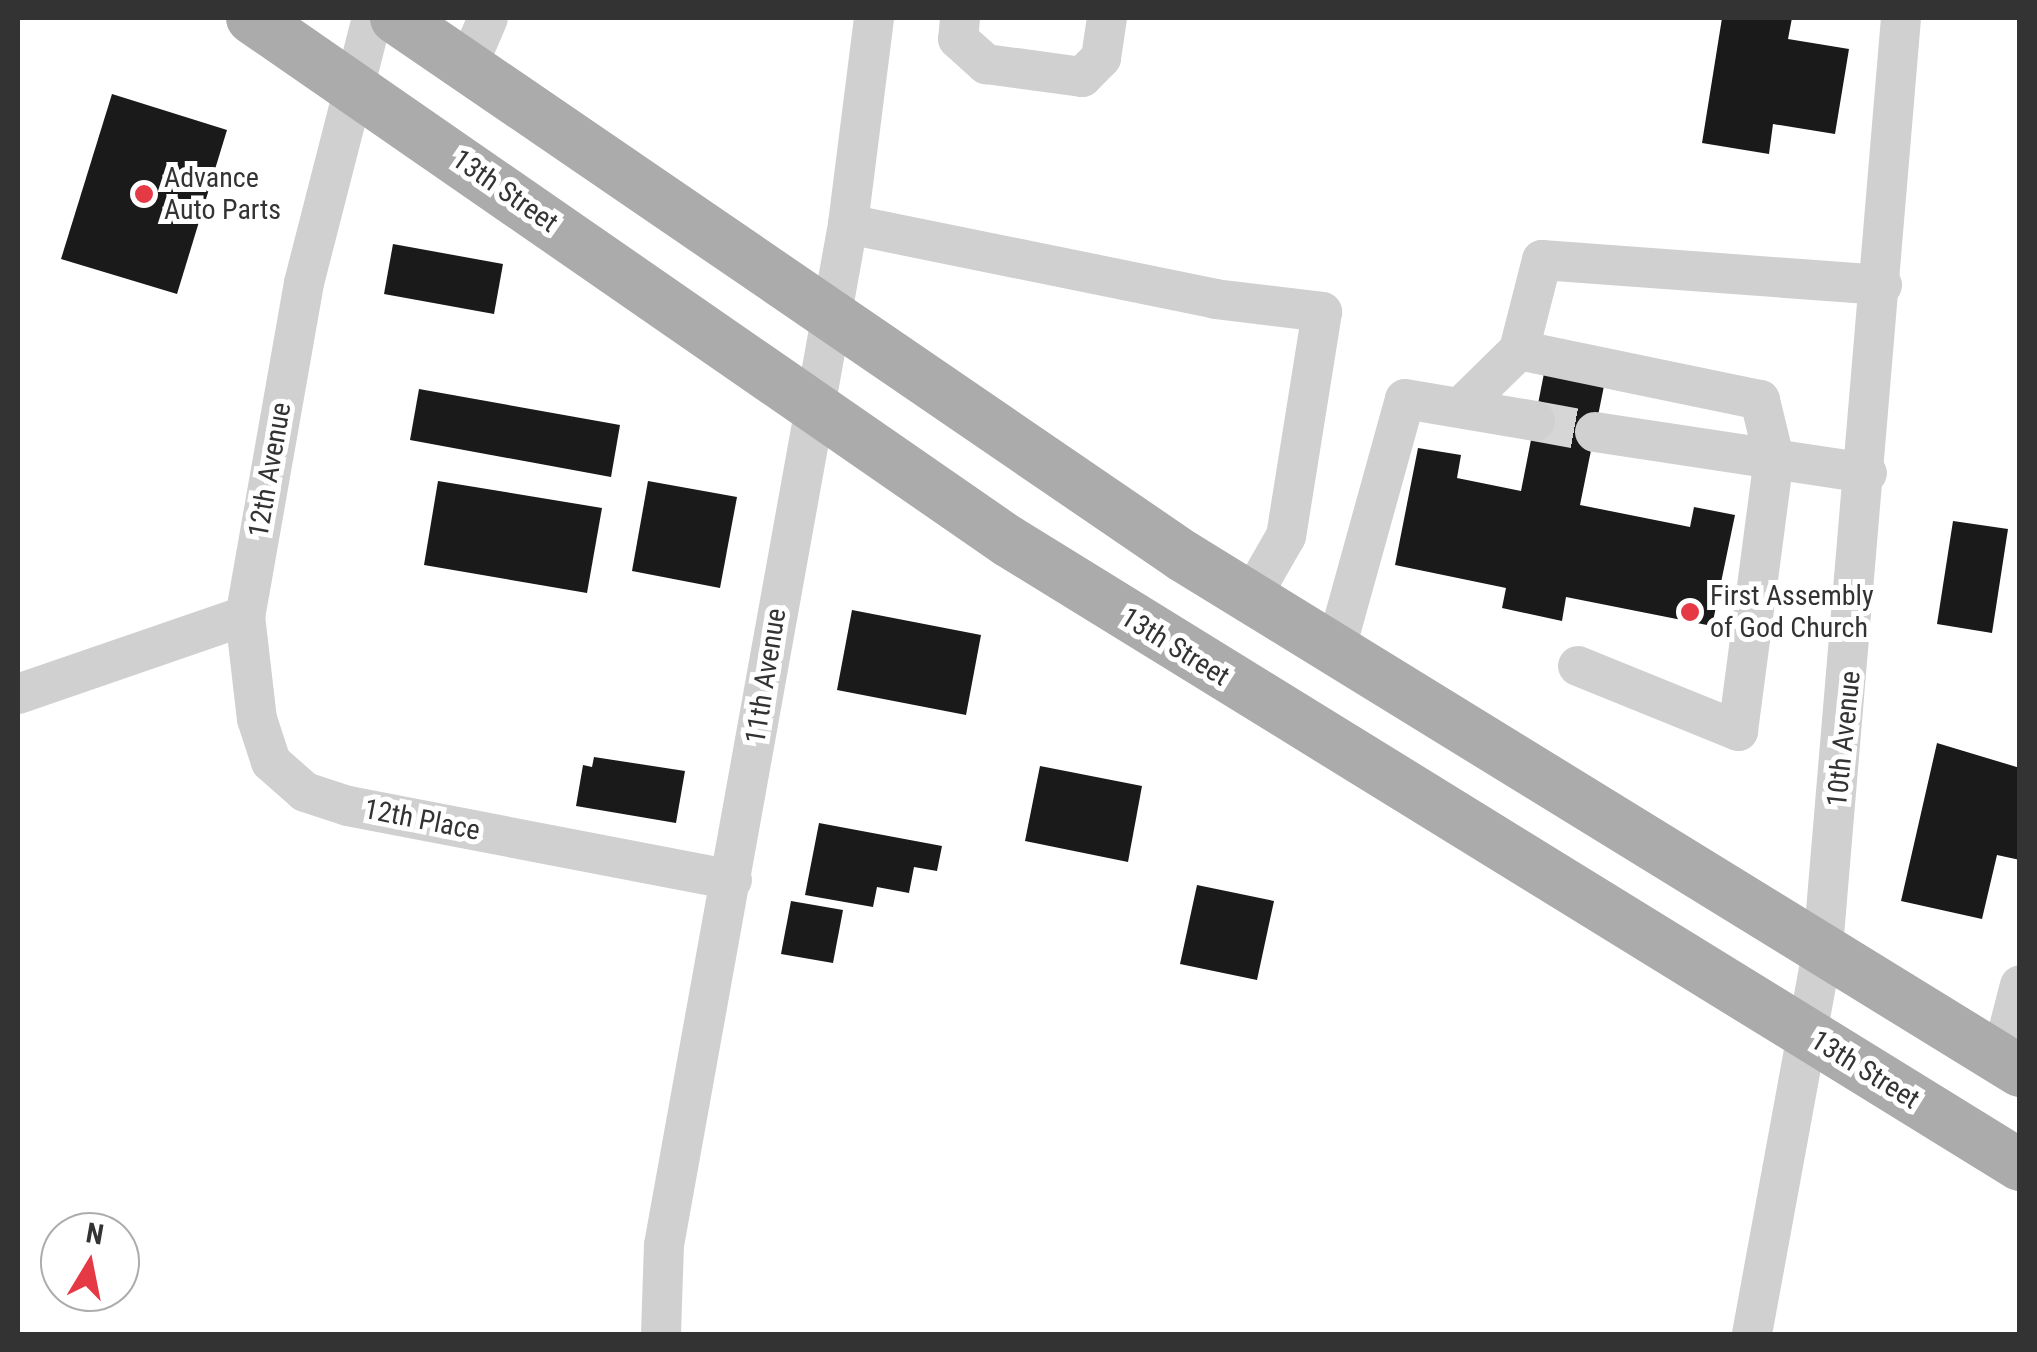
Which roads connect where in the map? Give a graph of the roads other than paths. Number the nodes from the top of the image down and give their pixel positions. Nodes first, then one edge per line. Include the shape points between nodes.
1 (252, 18) edge
2 (372, 18) edge
3 (396, 18) edge
4 (488, 18) edge
5 (874, 18) edge
6 (960, 18) edge
7 (1107, 18) edge
8 (1901, 18) edge
9 (467, 67) junction
10 (354, 92) junction
11 (848, 224) junction
12 (1882, 285) junction
13 (831, 320) junction
14 (1519, 350) junction
15 (1461, 406) junction
16 (812, 407) junction
17 (1535, 421) tunnel mouth
18 (1595, 432) tunnel mouth
19 (1774, 458) junction
20 (1868, 473) junction
21 (1251, 597) junction
22 (245, 616) junction
23 (1336, 648) junction
24 (1578, 666) dead end
25 (18, 694) edge
26 (732, 880) junction
27 (1824, 947) junction
28 (2020, 986) edge
29 (1806, 1034) junction
30 (2010, 1065) edge
31 (2020, 1165) edge
32 (661, 1334) edge
33 (1752, 1334) edge

1 - 10 main road
2 - 10 street, 12th Avenue
3 - 9 main road
4 - 9 street
5 - 11 street, 11th Avenue
6 - 7 street via 958,39 986,64 1082,77 1101,58
8 - 12 street, 10th Avenue
9 - 13 main road
10 - 16 main road, 13th Street
10 - 22 street, 12th Avenue via 304,283
11 - 13 street, 11th Avenue
11 - 21 street via 1215,299 1322,312 1286,536
12 - 14 street via 1542,260
12 - 20 street, 10th Avenue
13 - 16 street, 11th Avenue
13 - 21 main road
14 - 15 street
14 - 19 street via 1760,400
15 - 17 street
15 - 23 street via 1405,398
16 - 26 street, 11th Avenue
16 - 29 main road, 13th Street via 1228,681
18 - 19 street
19 - 20 street
19 - 24 street via 1738,731
20 - 27 street, 10th Avenue
21 - 23 main road
22 - 25 street
22 - 26 street, 12th Place via 257,720 271,762 305,792
23 - 27 main road
26 - 32 street, 11th Avenue via 664,1245
27 - 29 street, 10th Avenue
27 - 30 main road
28 - 30 street
29 - 31 main road, 13th Street
29 - 33 street, 10th Avenue

